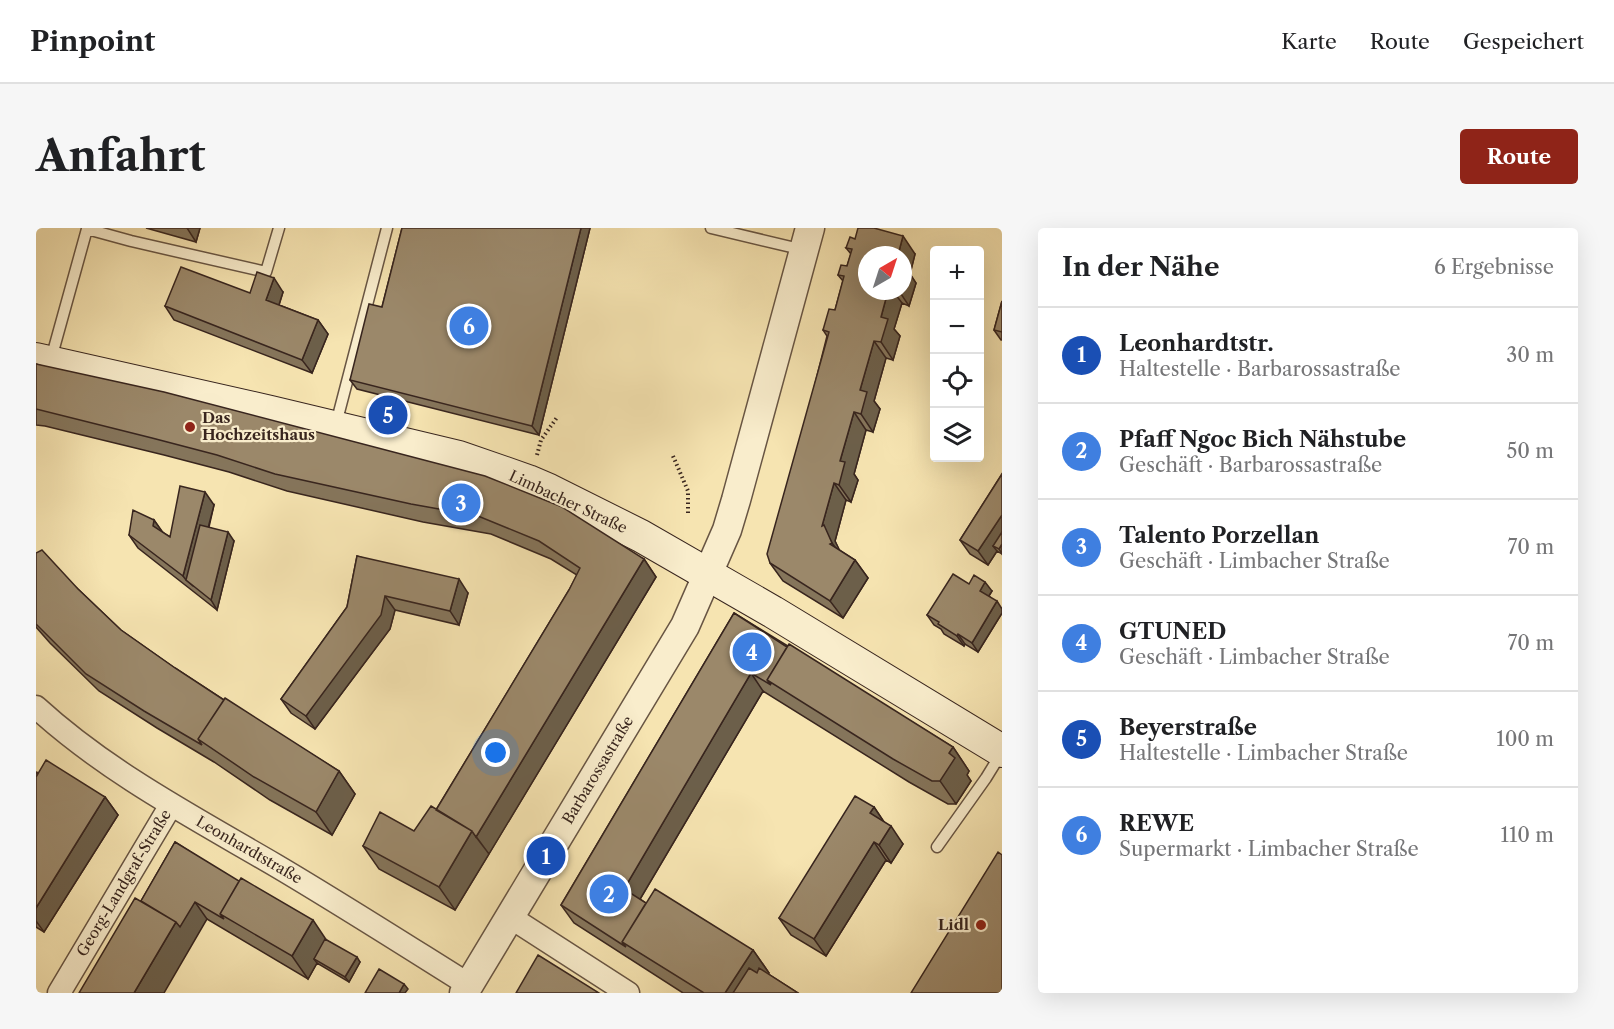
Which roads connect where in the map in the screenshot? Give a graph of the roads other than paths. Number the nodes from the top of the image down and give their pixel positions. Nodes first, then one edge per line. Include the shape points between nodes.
1 (279, 228) edge
2 (387, 228) edge
3 (711, 228) edge
4 (807, 239) edge
5 (48, 354) edge
6 (335, 428) junction
7 (707, 574) junction
8 (36, 707) edge
9 (1002, 752) edge
10 (171, 805) junction
11 (938, 847) dead end
12 (510, 917) junction
13 (467, 989) edge
14 (59, 993) edge
15 (628, 993) edge

1 - 5 lane via 266,272 87,229
2 - 6 lane
3 - 4 lane
4 - 7 street, Barbarossastraße via 736,500
5 - 6 main road, Limbacher Straße
6 - 7 main road, Limbacher Straße via 459,457 528,481 641,536
7 - 9 main road, Limbacher Straße
7 - 12 street, Barbarossastraße via 685,626
8 - 10 street, Leonhardtstraße via 99,759
9 - 11 lane
10 - 13 street, Leonhardtstraße via 325,894
10 - 14 street, Georg-Landgraf-Straße
12 - 13 street, Barbarossastraße
12 - 15 street

